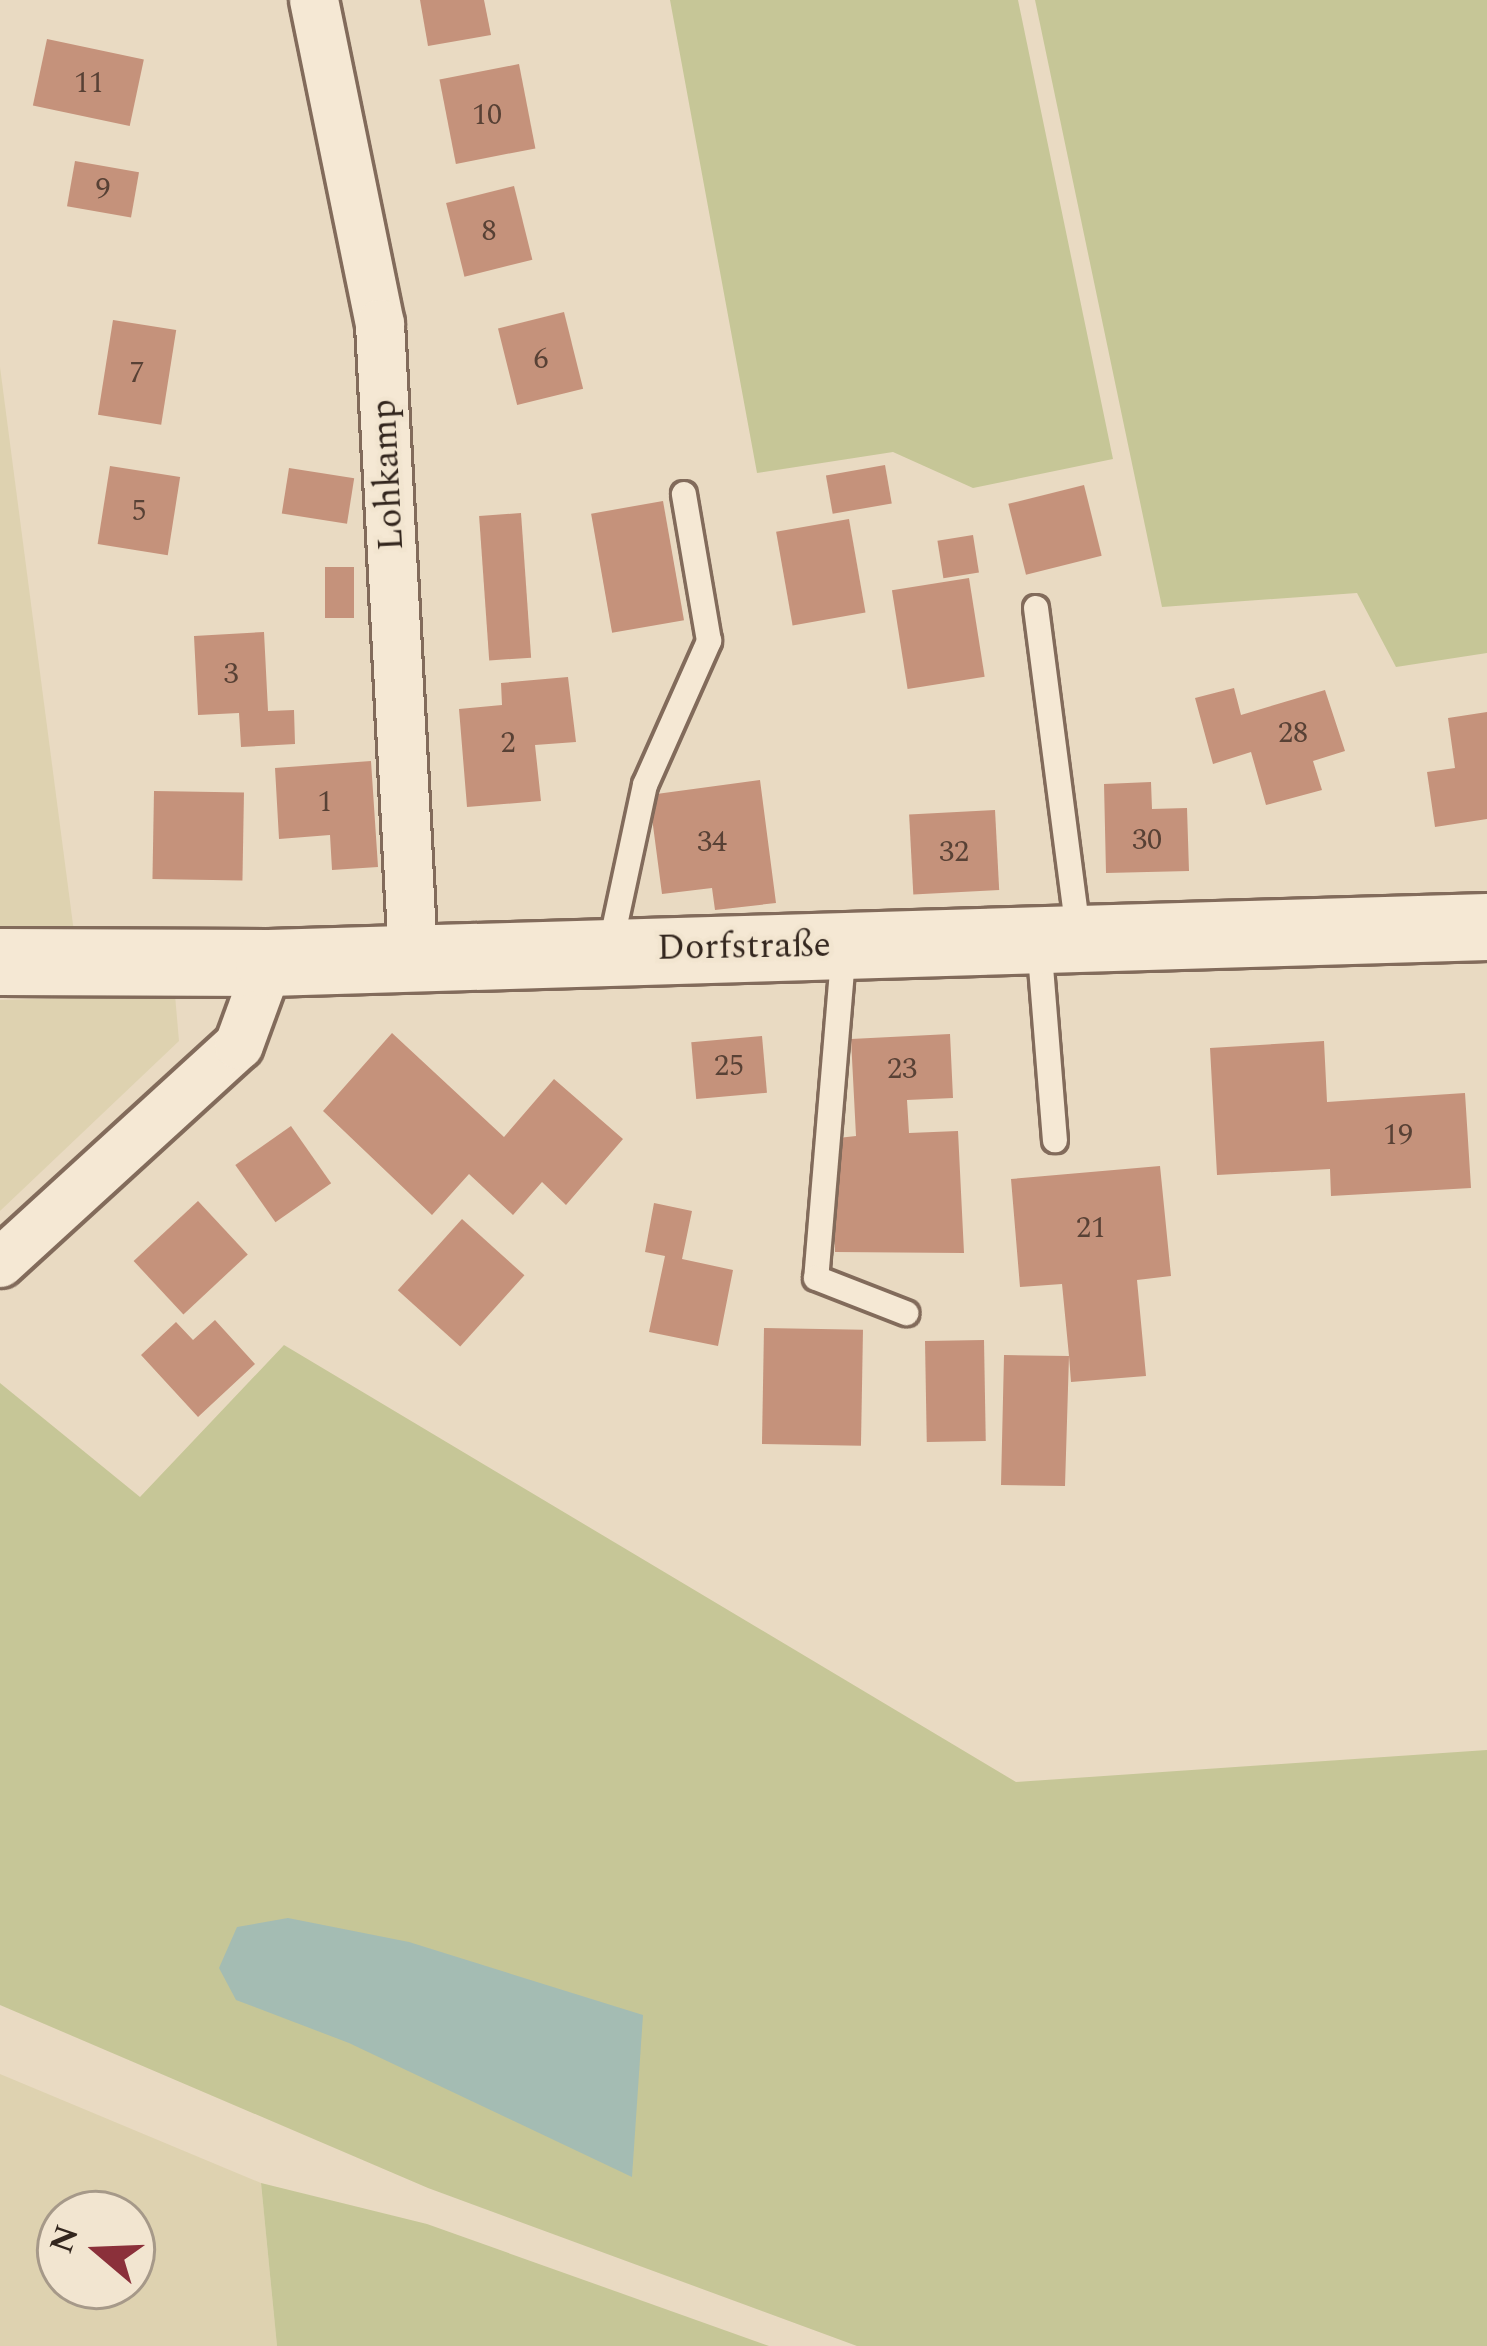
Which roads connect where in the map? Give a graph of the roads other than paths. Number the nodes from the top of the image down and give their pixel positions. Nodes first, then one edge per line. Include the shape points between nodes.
1 (314, 0) edge
2 (684, 494) dead end
3 (1036, 608) dead end
4 (1487, 927) edge
5 (1059, 939) junction
6 (844, 945) junction
7 (610, 951) junction
8 (413, 955) junction
9 (0, 962) edge
10 (269, 963) junction
11 (1055, 1140) dead end
12 (0, 1263) edge
13 (906, 1313) dead end

1 - 8 street, Lohkamp via 380,324
2 - 7 lane via 709,640 645,785
3 - 5 lane
4 - 5 street, Dorfstraße
5 - 6 street, Dorfstraße
5 - 11 lane
6 - 7 street, Dorfstraße
6 - 13 lane via 816,1278
7 - 8 street, Dorfstraße
8 - 10 street, Dorfstraße
9 - 10 street, Dorfstraße
10 - 12 street via 239,1045

